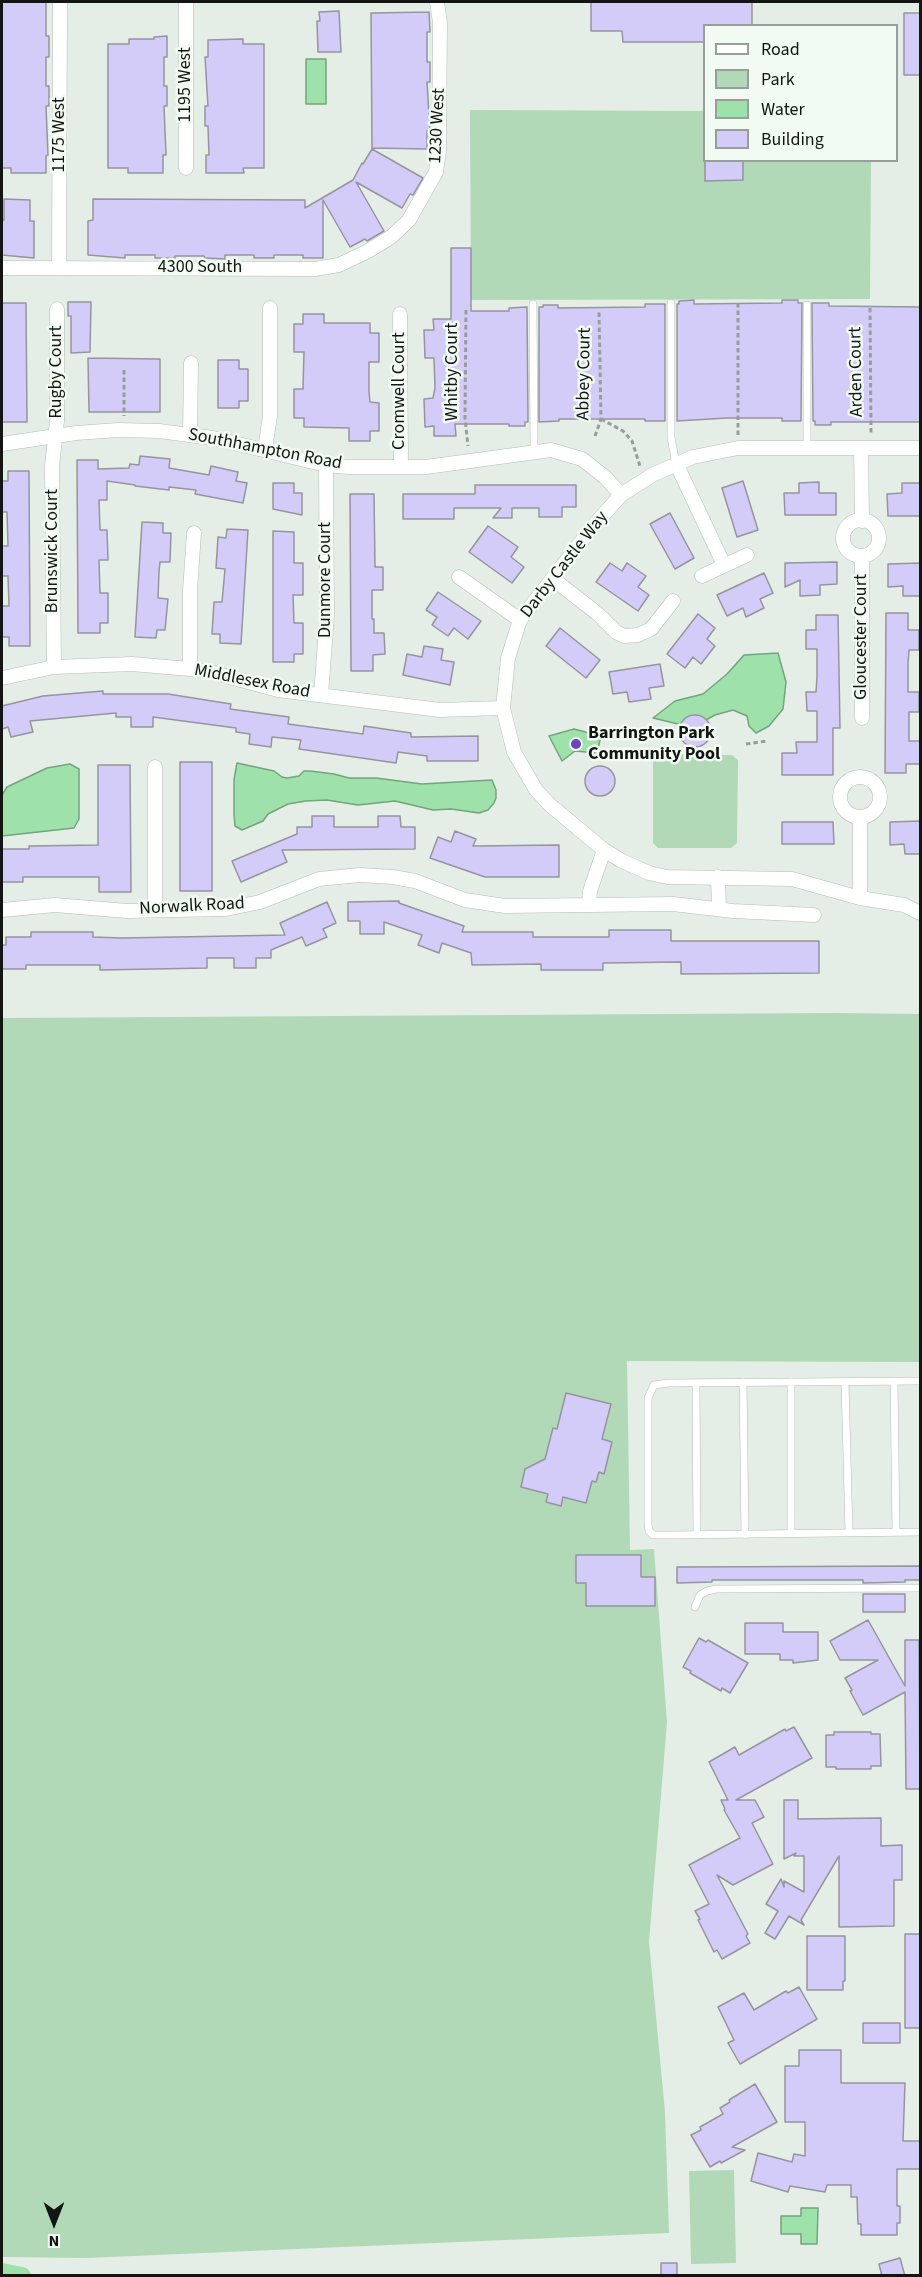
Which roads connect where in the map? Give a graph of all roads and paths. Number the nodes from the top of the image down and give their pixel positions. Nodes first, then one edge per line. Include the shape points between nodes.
1 (60, 2) edge
2 (186, 2) edge
3 (437, 2) edge
4 (186, 168) dead end
5 (391, 237) joint
6 (2, 268) edge
7 (59, 268) junction
8 (670, 303) dead end
9 (738, 303) dead end
10 (533, 304) dead end
11 (807, 305) dead end
12 (270, 308) dead end
13 (870, 308) dead end
14 (57, 309) dead end
15 (466, 310) dead end
16 (599, 312) dead end
17 (400, 314) dead end
18 (191, 363) dead end
19 (123, 370) dead end
20 (123, 418) dead end
21 (601, 419) junction
22 (466, 433) dead end
23 (56, 435) junction
24 (190, 435) junction
25 (871, 435) dead end
26 (595, 436) dead end
27 (738, 437) dead end
28 (2, 444) edge
29 (807, 447) junction
30 (861, 448) junction
31 (921, 448) edge
32 (265, 449) junction
33 (534, 451) junction
34 (676, 464) junction
35 (326, 465) junction
36 (400, 467) junction
37 (640, 468) dead end
38 (621, 495) junction
39 (862, 520) junction
40 (194, 533) dead end
41 (747, 555) dead end
42 (862, 556) junction
43 (724, 566) junction
44 (702, 576) dead end
45 (459, 577) dead end
46 (553, 579) junction
47 (673, 601) dead end
48 (520, 620) junction
49 (54, 667) junction
50 (190, 669) junction
51 (2, 678) edge
52 (321, 695) junction
53 (503, 708) junction
54 (862, 718) dead end
55 (767, 741) dead end
56 (746, 744) dead end
57 (155, 767) dead end
58 (860, 817) junction
59 (604, 850) junction
60 (718, 877) junction
61 (860, 898) junction
62 (921, 898) edge
63 (589, 904) junction
64 (904, 905) junction
65 (719, 909) junction
66 (2, 910) edge
67 (155, 910) junction
68 (921, 914) edge
69 (814, 915) dead end
70 (894, 1381) junction
71 (921, 1381) edge
72 (743, 1382) junction
73 (791, 1382) junction
74 (845, 1382) junction
75 (696, 1383) junction
76 (921, 1532) edge
77 (849, 1533) junction
78 (896, 1533) junction
79 (791, 1534) junction
80 (698, 1535) junction
81 (745, 1535) junction
82 (921, 1588) edge
83 (695, 1606) dead end

1 - 7 street, 1175 West
2 - 4 street, 1195 West
3 - 5 street, 1230 West via 440,151 436,171 409,220
5 - 7 street, 4300 South via 339,265 315,269
6 - 7 street, 4300 South
8 - 34 lane via 670,438
9 - 27 path
10 - 33 lane
11 - 29 lane
12 - 32 street via 270,416
13 - 25 path, Arden Court
14 - 23 street, Rugby Court
15 - 22 path, Whitby Court
16 - 21 path, Abbey Court
17 - 36 street, Cromwell Court
18 - 24 street
19 - 20 path
21 - 26 path, Abbey Court
21 - 37 path via 632,441
23 - 24 street, Southhampton Road via 118,430
23 - 28 street, Southhampton Road
23 - 49 street, Brunswick Court via 52,466
24 - 32 street, Southhampton Road
29 - 30 street, Darby Castle Way
29 - 34 street, Darby Castle Way via 738,448
30 - 31 street, Darby Castle Way
30 - 39 street
32 - 35 street, Southhampton Road
33 - 36 street, Southhampton Road via 452,464
33 - 38 street, Southhampton Road via 551,450 582,459
34 - 38 street, Darby Castle Way
34 - 43 street
35 - 36 street, Southhampton Road
35 - 52 street, Dunmore Court via 326,643
38 - 46 street, Darby Castle Way
39 - 42 street, Gloucester Court via 872,524 879,538 876,549
39 - 42 street, Gloucester Court via 851,524 843,538 851,553
40 - 50 street
41 - 43 street
42 - 54 street, Gloucester Court
43 - 44 street
45 - 48 street
46 - 47 street via 624,636 651,629
46 - 48 street, Darby Castle Way
48 - 53 street, Darby Castle Way via 508,658
49 - 50 street, Middlesex Road via 132,664
49 - 51 street, Middlesex Road
50 - 52 street, Middlesex Road via 278,690
52 - 53 street, Middlesex Road via 440,710
53 - 59 street, Darby Castle Way via 514,752 536,790
55 - 56 path
57 - 67 street
58 - 58 street via 849,814 840,798 848,781 863,774 873,782 880,798 874,812
58 - 61 street
59 - 60 street, Darby Castle Way via 649,873
59 - 63 street
60 - 61 street, Darby Castle Way via 792,879
60 - 65 street
61 - 64 street, Darby Castle Way
62 - 64 street, Darby Castle Way
63 - 65 street, Norwalk Road via 673,904
63 - 67 street, Norwalk Road via 495,904 465,900 415,881 360,875 319,879 243,907
64 - 68 street, Darby Castle Way
65 - 69 street, Norwalk Road
66 - 67 street, Norwalk Road via 55,905
70 - 71 lane
70 - 74 lane
70 - 78 lane
72 - 73 lane
72 - 75 lane
72 - 81 lane
73 - 74 lane
73 - 79 lane
74 - 77 lane
75 - 80 lane
75 - 80 lane via 654,1385 650,1392 648,1524 653,1535
76 - 78 lane
77 - 78 lane
77 - 79 lane
79 - 81 lane
80 - 81 lane
82 - 83 lane via 716,1589 700,1595

